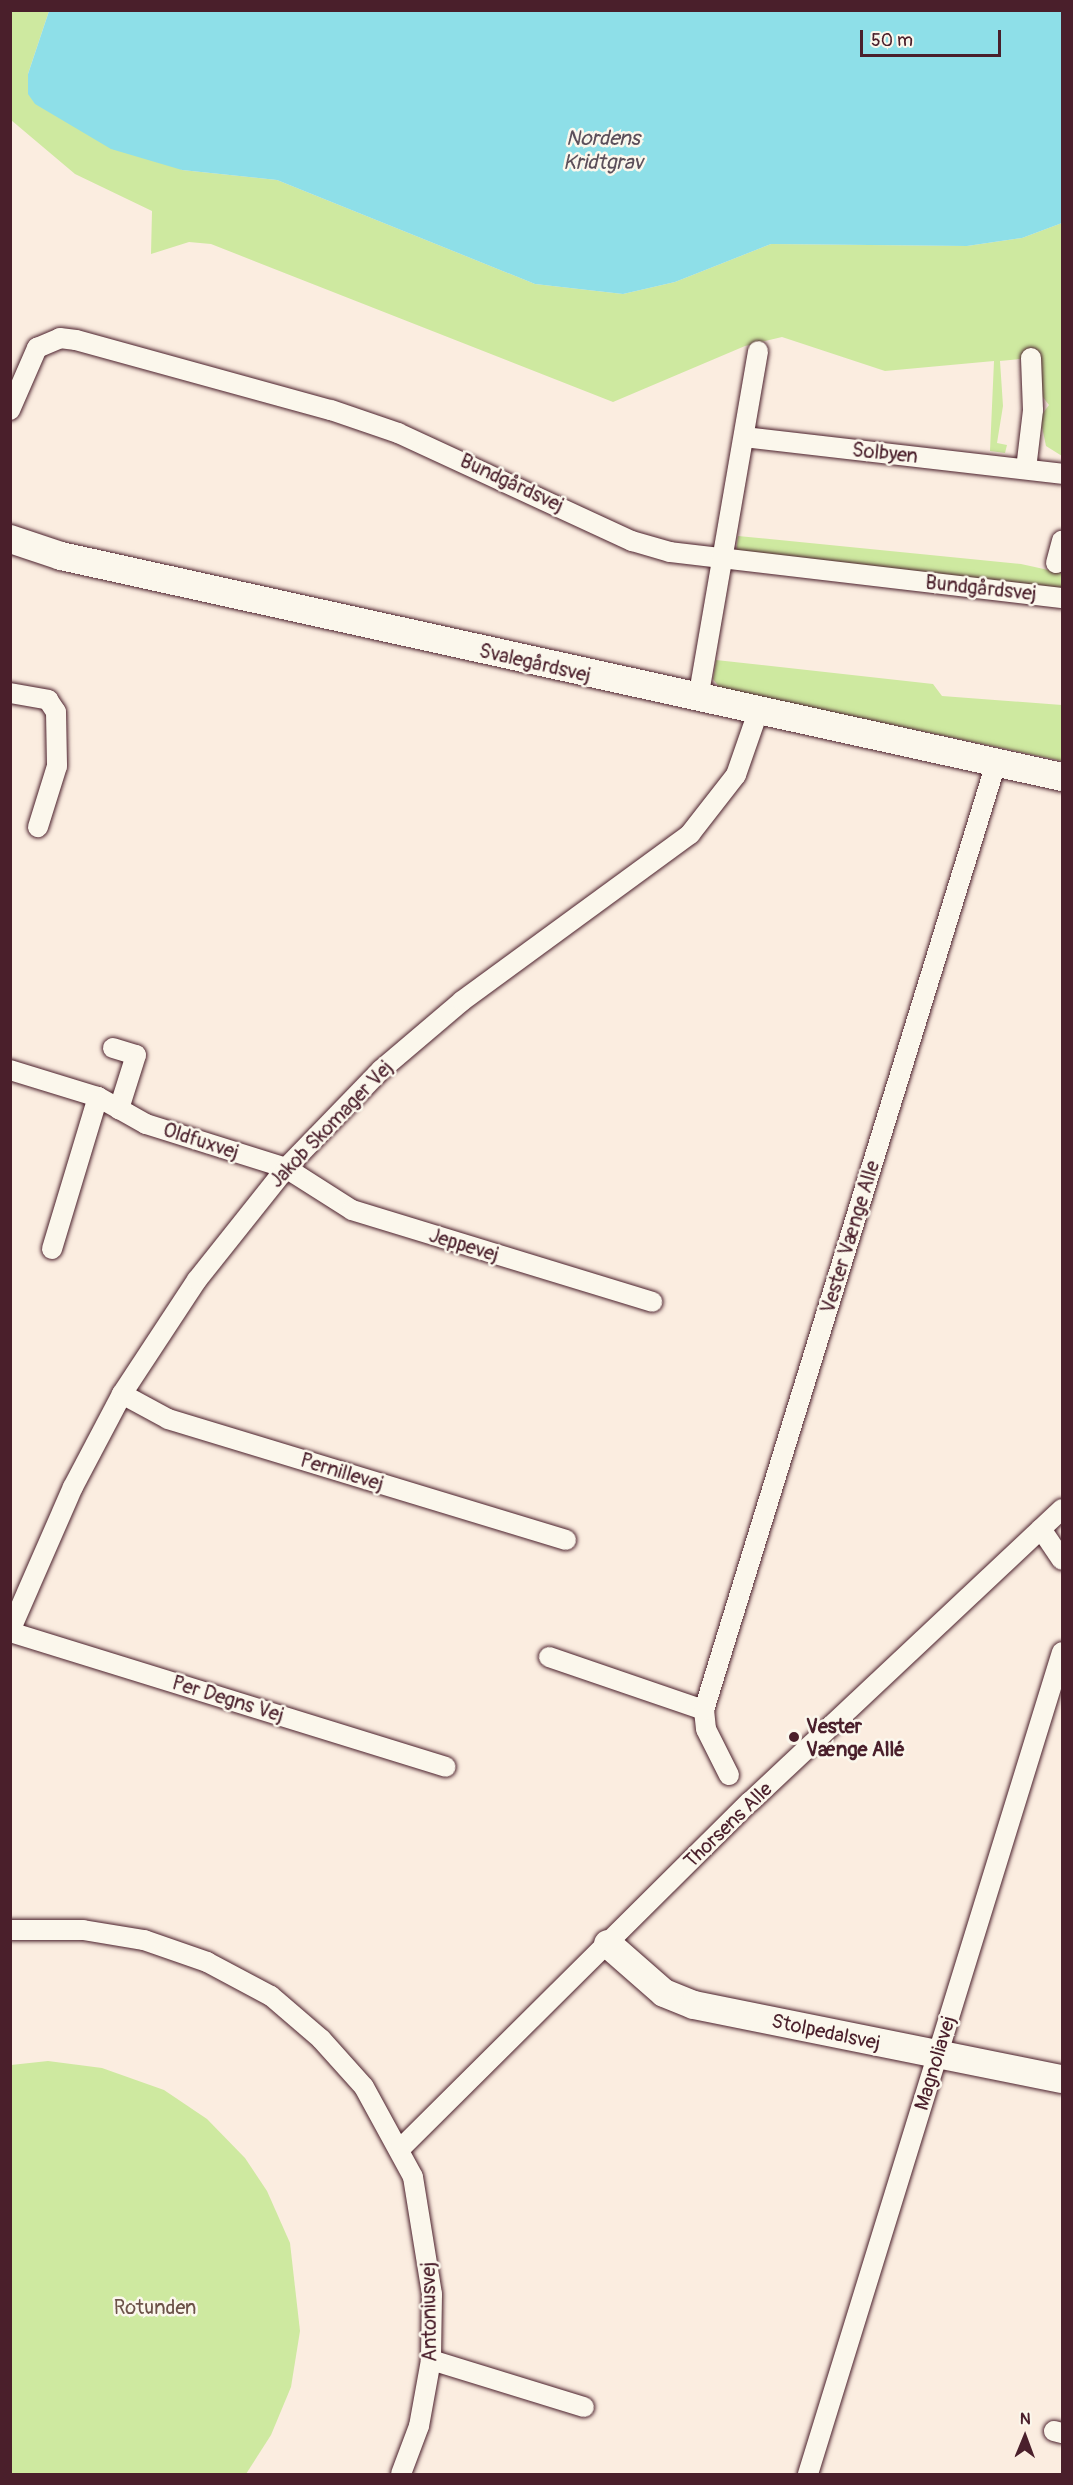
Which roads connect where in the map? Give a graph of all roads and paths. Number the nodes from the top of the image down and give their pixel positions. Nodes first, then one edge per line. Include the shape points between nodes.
1 (758, 351) dead end
2 (1030, 358) dead end
3 (10, 410) edge
4 (744, 437) junction
5 (1026, 469) junction
6 (1062, 474) edge
7 (10, 539) edge
8 (1062, 541) edge
9 (723, 560) junction
10 (1056, 563) dead end
11 (1062, 598) edge
12 (10, 693) edge
13 (698, 699) junction
14 (758, 712) junction
15 (996, 763) junction
16 (1062, 777) edge
17 (38, 827) dead end
18 (113, 1048) dead end
19 (10, 1071) edge
20 (98, 1097) junction
21 (119, 1108) junction
22 (286, 1168) junction
23 (52, 1249) dead end
24 (652, 1302) dead end
25 (122, 1394) junction
26 (1062, 1509) edge
27 (1041, 1529) junction
28 (567, 1540) dead end
29 (1062, 1560) edge
30 (16, 1605) edge
31 (10, 1631) edge
32 (1062, 1652) edge
33 (549, 1657) dead end
34 (704, 1710) junction
35 (446, 1767) dead end
36 (729, 1775) dead end
37 (10, 1930) edge
38 (608, 1944) junction
39 (938, 2055) junction
40 (1062, 2079) edge
41 (400, 2149) junction
42 (431, 2361) junction
43 (584, 2407) dead end
44 (401, 2475) edge
45 (808, 2475) edge

1 - 4 street
2 - 5 street via 1033,410
3 - 9 street, Bundgårdsvej via 37,348 60,338 76,340 331,410 469,461 632,541
4 - 5 street, Solbyen
4 - 9 street
5 - 6 street, Solbyen
7 - 13 street, Svalegårdsvej via 61,556
8 - 10 street
9 - 11 street, Bundgårdsvej
9 - 13 street
12 - 17 street via 48,700 56,712 57,766
13 - 14 street, Svalegårdsvej
14 - 15 street, Svalegårdsvej
14 - 22 street, Jakob Skomager Vej via 736,775 690,834 462,1001 381,1070
15 - 16 street, Svalegårdsvej
15 - 34 street, Vester Vænge Alle
18 - 21 street via 135,1055
19 - 20 street, Oldfuxvej
20 - 21 street, Oldfuxvej
20 - 23 street
21 - 22 street, Oldfuxvej via 146,1124
22 - 24 street, Jeppevej via 352,1210
22 - 25 street, Jakob Skomager Vej via 197,1280
25 - 28 street, Pernillevej via 168,1419
25 - 30 street, Jakob Skomager Vej
26 - 27 street, Thorsens Alle
27 - 29 street
27 - 38 street, Thorsens Alle
30 - 31 street, Jakob Skomager Vej
31 - 35 street, Per Degns Vej
32 - 39 street, Magnoliavej
33 - 34 street
34 - 36 street via 706,1729
37 - 41 street, Antoniusvej via 83,1930 144,1940 207,1962 271,1996 321,2039 364,2087
38 - 39 street, Stolpedalsvej via 664,1993 694,2005
38 - 41 street, Thorsens Alle
39 - 40 street, Stolpedalsvej
39 - 45 street, Magnoliavej
41 - 42 street, Antoniusvej via 426,2234
42 - 43 street
42 - 44 street, Antoniusvej via 419,2426

